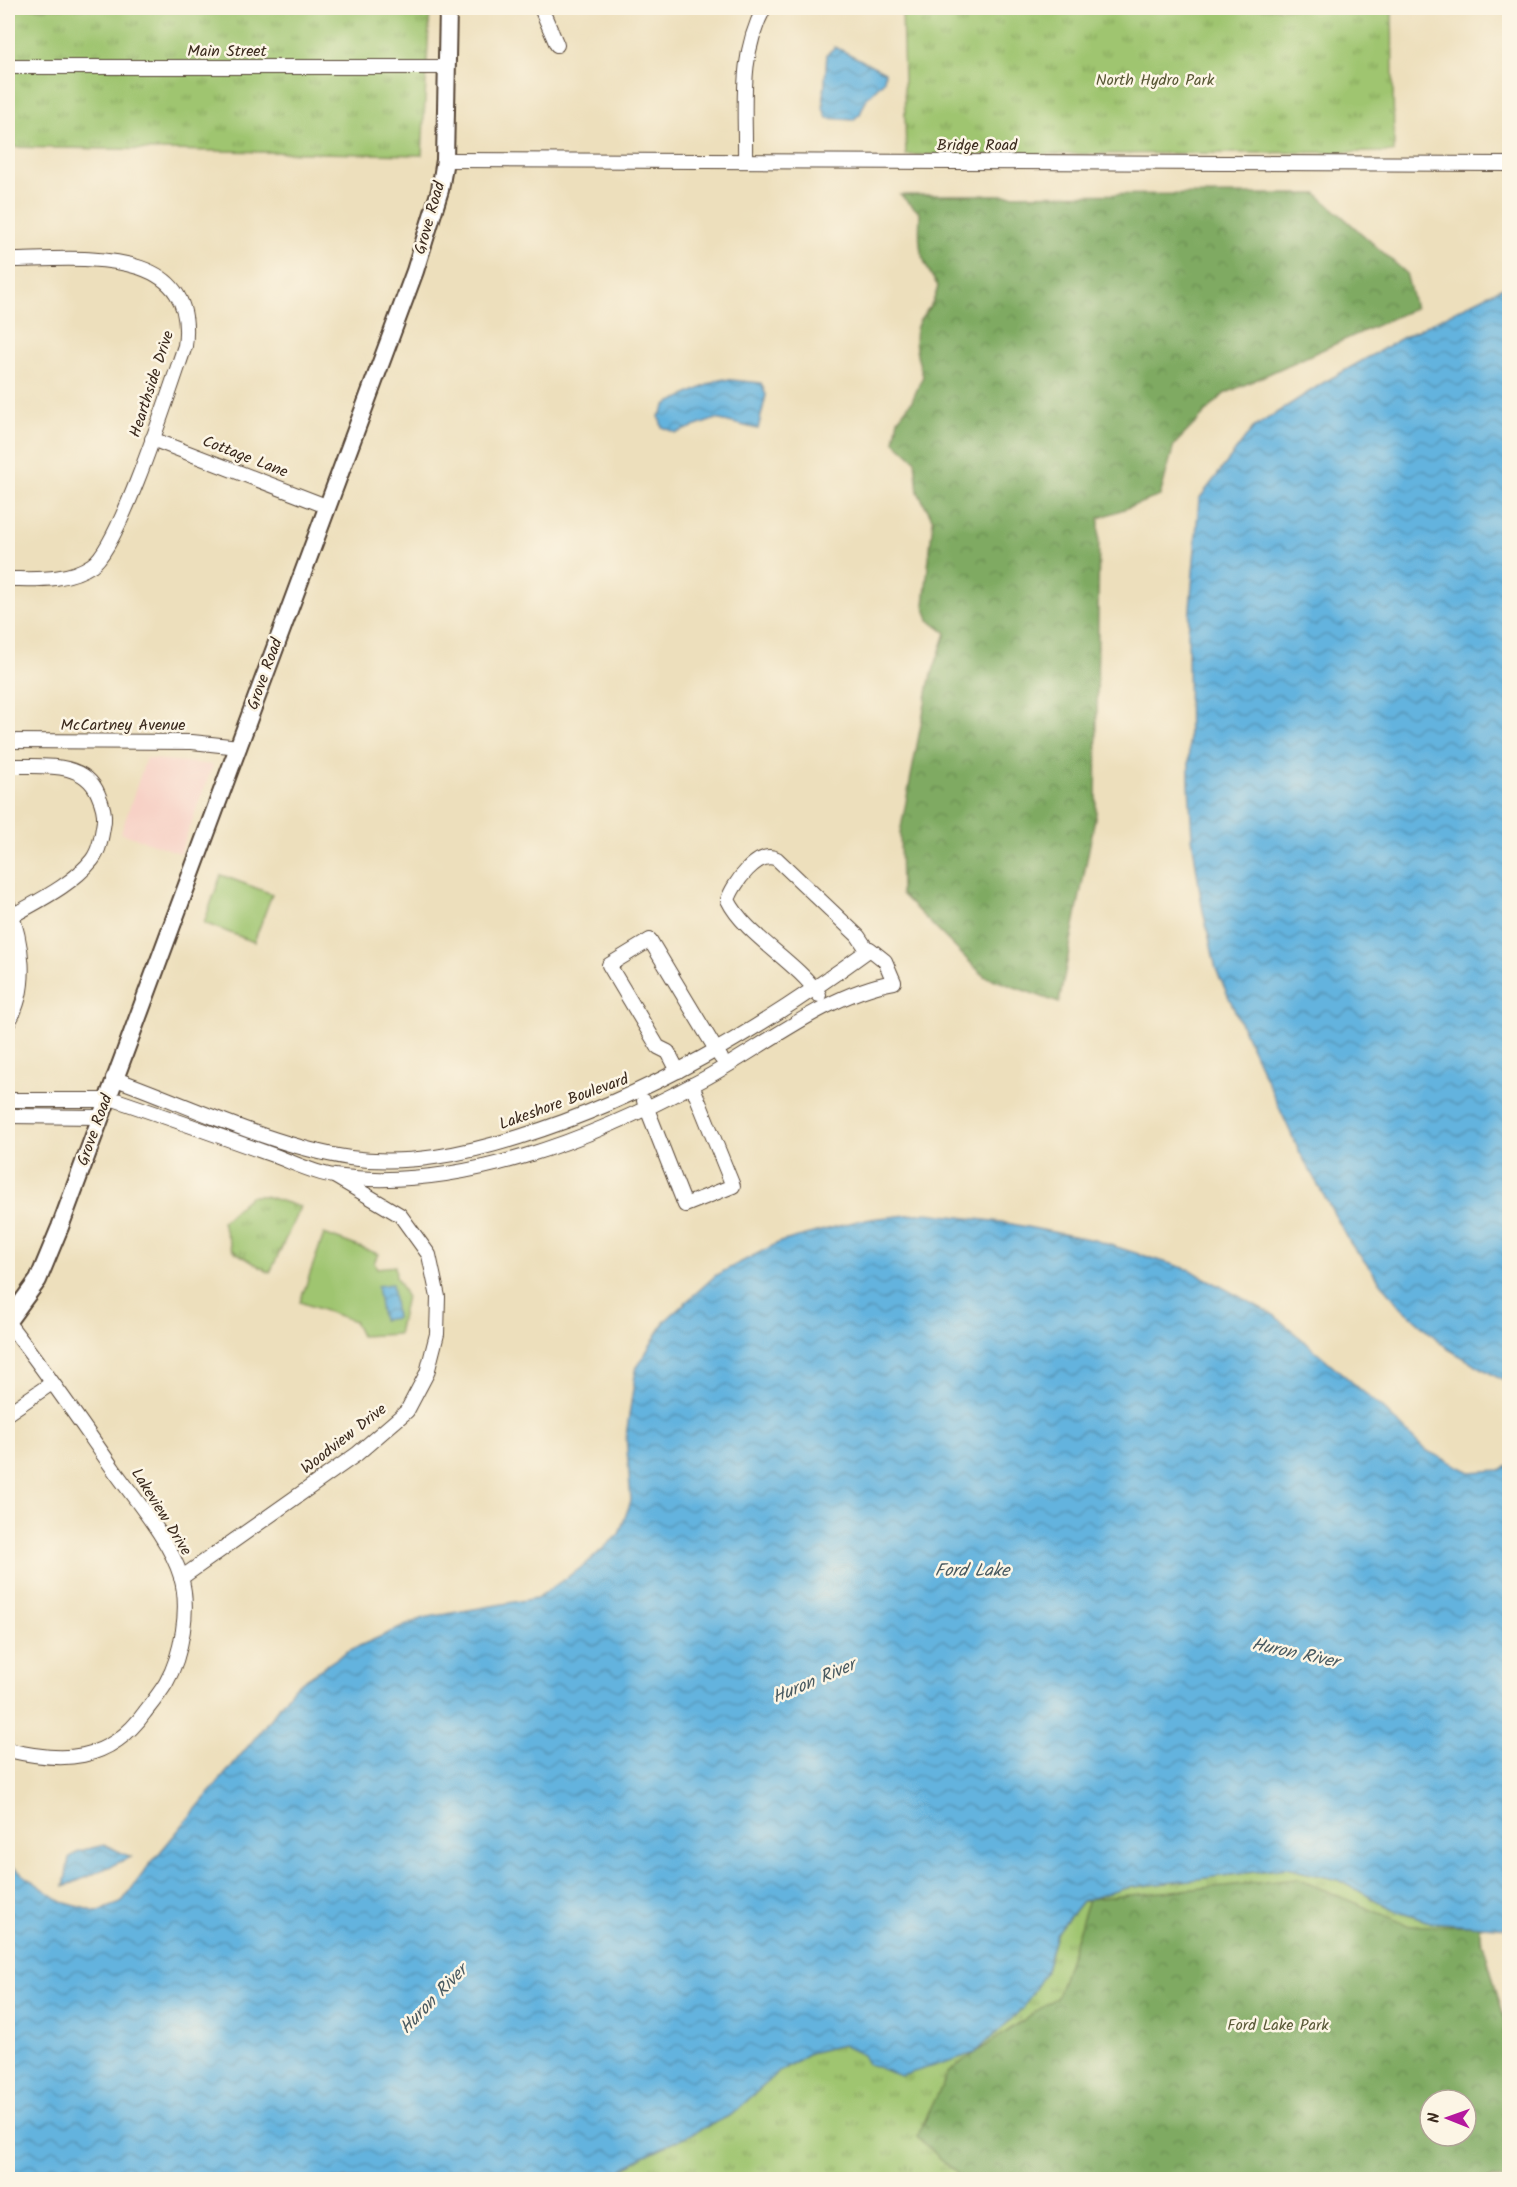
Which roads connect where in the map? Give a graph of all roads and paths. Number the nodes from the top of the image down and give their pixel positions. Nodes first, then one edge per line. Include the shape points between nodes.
1 (448, 8) edge
2 (541, 8) edge
3 (761, 8) edge
4 (557, 45) dead end
5 (8, 67) edge
6 (447, 68) junction
7 (445, 160) junction
8 (745, 161) junction
9 (1509, 164) edge
10 (8, 260) edge
11 (152, 439) junction
12 (326, 506) junction
13 (8, 579) edge
14 (8, 741) edge
15 (239, 747) junction
16 (8, 766) edge
17 (10, 910) edge
18 (868, 951) junction
19 (815, 989) junction
20 (827, 1006) junction
21 (8, 1023) edge
22 (718, 1050) junction
23 (725, 1068) junction
24 (678, 1071) junction
25 (113, 1078) junction
26 (692, 1085) junction
27 (642, 1090) junction
28 (165, 1097) junction
29 (107, 1098) junction
30 (8, 1100) edge
31 (646, 1109) junction
32 (157, 1114) junction
33 (8, 1116) edge
34 (99, 1117) junction
35 (228, 1120) junction
36 (221, 1137) junction
37 (241, 1144) junction
38 (497, 1144) junction
39 (301, 1147) junction
40 (392, 1161) junction
41 (502, 1161) junction
42 (297, 1163) junction
43 (332, 1176) junction
44 (397, 1180) junction
45 (8, 1322) edge
46 (52, 1383) junction
47 (8, 1413) edge
48 (182, 1578) junction
49 (8, 1750) edge

1 - 6 main road, Grove Road
2 - 4 street
3 - 8 street via 746,56
5 - 6 street, Main Street
6 - 7 main road, Grove Road
7 - 8 street, Bridge Road
7 - 12 main road, Grove Road via 440,190 414,271
8 - 9 street, Bridge Road
10 - 11 street, Hearthside Drive via 133,263 160,276 174,290 188,327
11 - 12 street, Cottage Lane
11 - 13 street, Hearthside Drive via 123,516 95,564 76,574 52,579
12 - 15 main road, Grove Road
14 - 15 street, McCartney Avenue via 192,742
15 - 25 main road, Grove Road
16 - 17 street via 52,767 80,773 97,791 104,818 101,841 92,860 57,889
17 - 21 street via 20,944 22,977
18 - 19 street, Lakeshore Boulevard
18 - 19 street via 858,936 777,859 761,858 732,888 728,900
18 - 20 street via 885,961 894,982 869,987
19 - 20 street
19 - 22 street, Lakeshore Boulevard
20 - 23 street
22 - 23 street
22 - 24 street, Lakeshore Boulevard
22 - 24 street via 650,940 609,965 658,1047 668,1052
23 - 26 street
24 - 27 street, Lakeshore Boulevard
25 - 28 street, Lakeshore Boulevard
25 - 29 main road, Grove Road
26 - 31 street
26 - 31 street, Lakeshore Boulevard via 733,1186 685,1205
27 - 31 street, Lakeshore Boulevard
27 - 38 street, Lakeshore Boulevard
28 - 32 street
28 - 35 street, Lakeshore Boulevard
29 - 30 street
29 - 32 street
29 - 34 main road, Grove Road
31 - 41 street via 572,1139
32 - 36 street
32 - 37 street via 164,1126 229,1146
33 - 34 street
34 - 45 main road, Grove Road via 49,1256 38,1280
35 - 36 street
35 - 39 street, Lakeshore Boulevard
36 - 37 street
37 - 42 street
38 - 40 street, Lakeshore Boulevard via 463,1153
38 - 41 street, Lakeshore Boulevard
39 - 40 street, Lakeshore Boulevard via 351,1158
39 - 42 street
40 - 44 street
41 - 44 street via 451,1175
42 - 43 street
43 - 44 street
43 - 48 street, Woodview Drive via 400,1215 429,1255 438,1297 437,1334 427,1373 407,1411 357,1454
45 - 46 street, Lakeview Drive
46 - 47 street
46 - 48 street, Lakeview Drive via 149,1518
48 - 49 street, Lakeview Drive via 180,1644 167,1681 134,1728 102,1750 71,1758 43,1758

